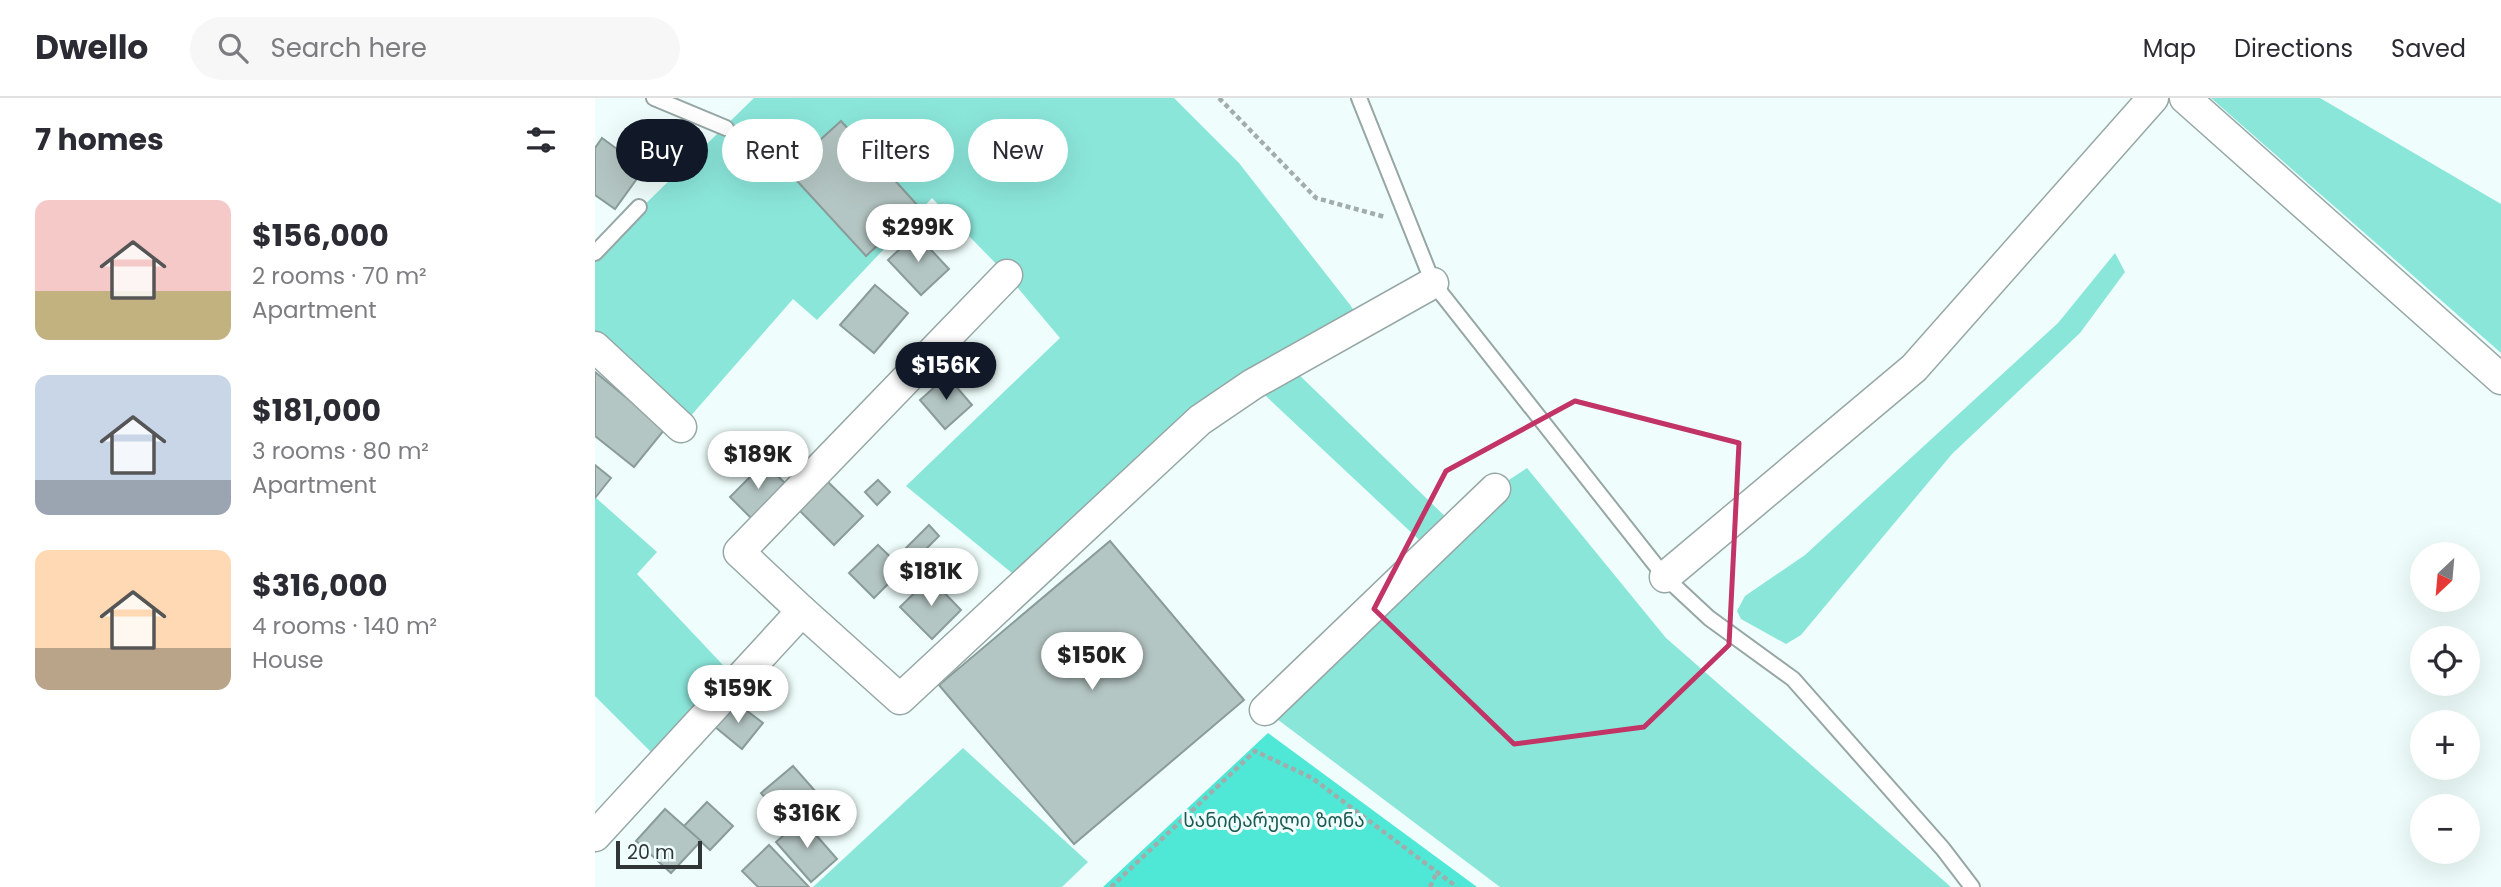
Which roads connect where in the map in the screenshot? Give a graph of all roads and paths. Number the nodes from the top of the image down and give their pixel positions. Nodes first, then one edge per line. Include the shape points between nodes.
1 (654, 98) edge
2 (1219, 98) edge
3 (1359, 98) edge
4 (2153, 98) edge
5 (2185, 98) edge
6 (722, 126) edge
7 (639, 207) dead end
8 (1409, 224) junction
9 (595, 253) edge
10 (1007, 275) dead end
11 (1433, 283) junction
12 (595, 347) edge
13 (2501, 379) edge
14 (681, 427) dead end
15 (1496, 489) dead end
16 (1665, 577) junction
17 (802, 611) junction
18 (1265, 710) dead end
19 (595, 836) edge
20 (1437, 872) junction
21 (1111, 887) edge
22 (1430, 887) edge
23 (1457, 887) edge
24 (1972, 887) edge

1 - 6 lane
2 - 8 path via 1316,198
3 - 8 lane
4 - 16 street via 1914,368
5 - 13 street
7 - 9 lane
8 - 11 lane
10 - 17 street via 739,552
11 - 16 lane
11 - 17 street via 1253,384 1200,420 900,699
12 - 14 street
15 - 18 street
16 - 24 lane via 1709,618 1793,679
17 - 19 street
20 - 21 path via 1312,778 1255,751
20 - 22 path
20 - 23 path

